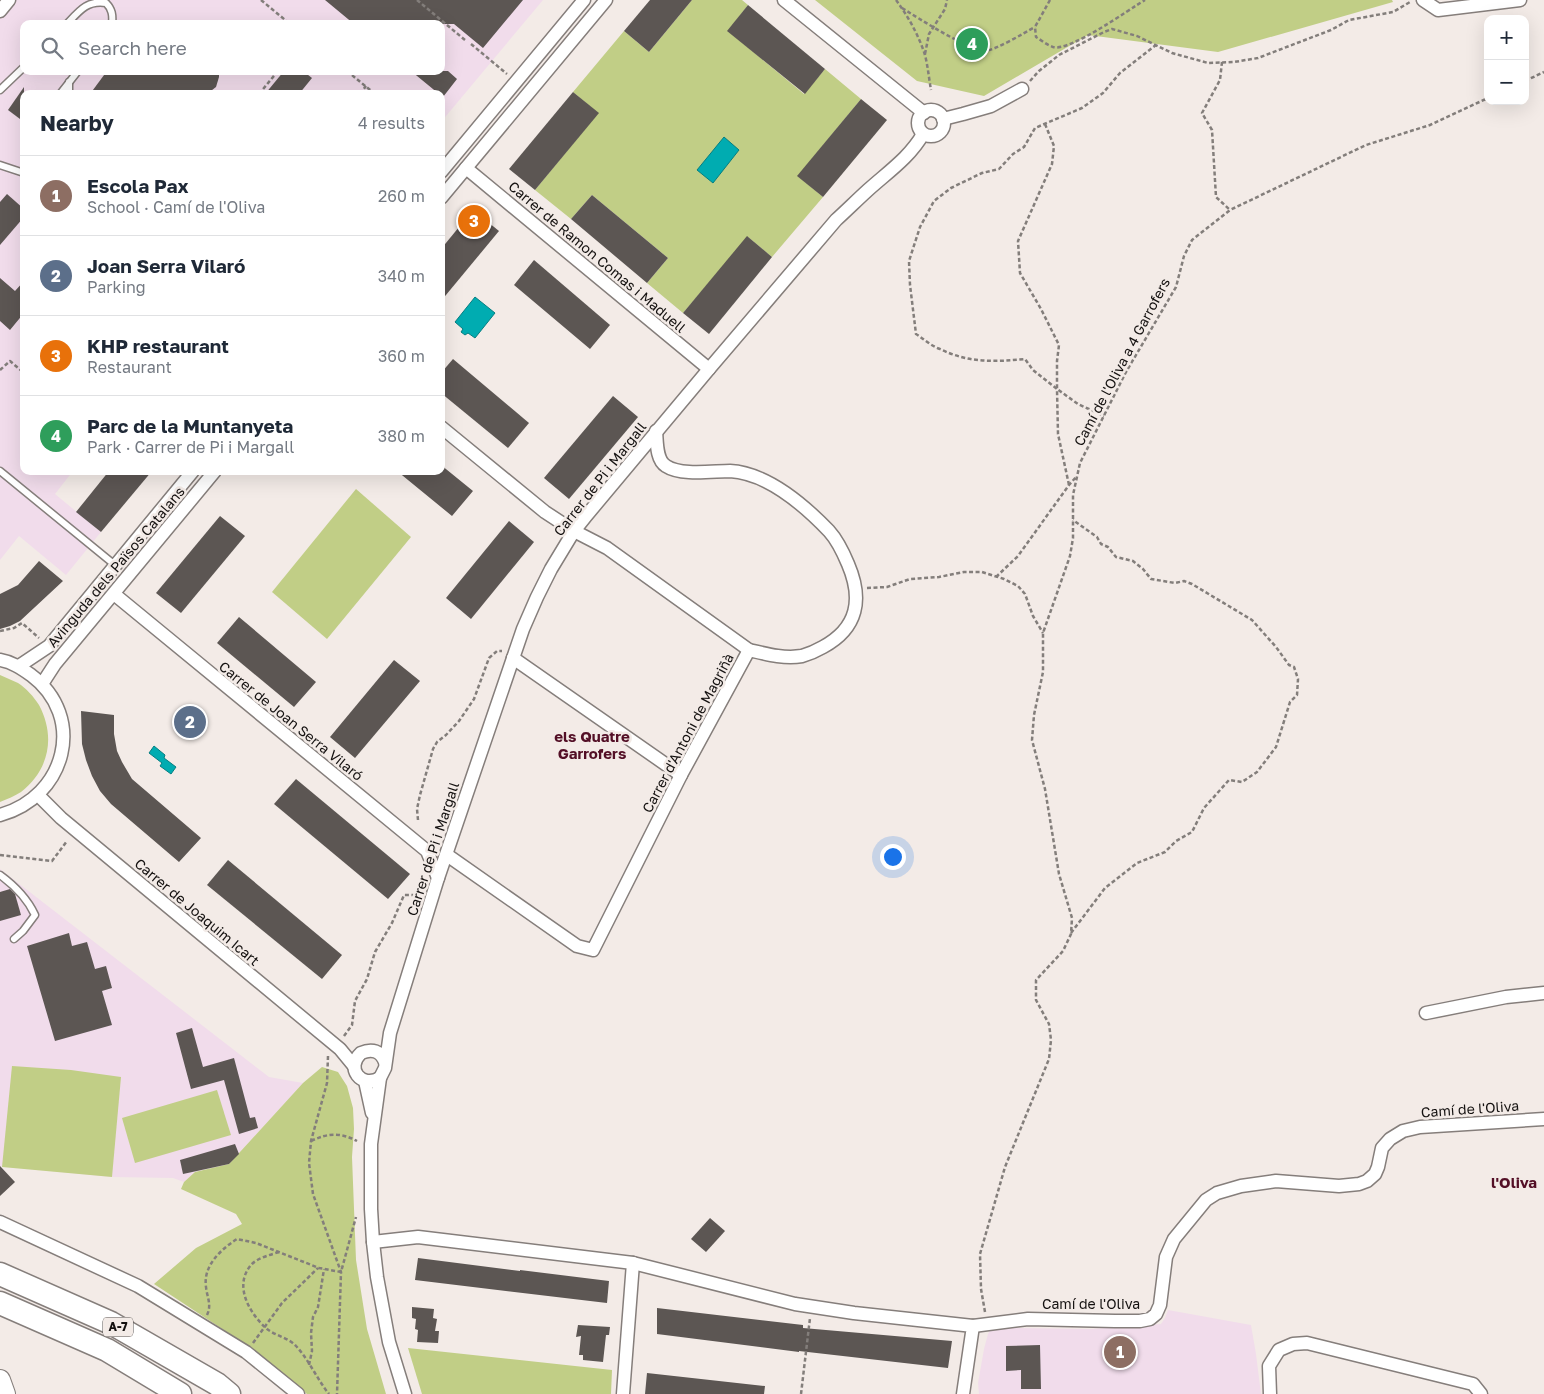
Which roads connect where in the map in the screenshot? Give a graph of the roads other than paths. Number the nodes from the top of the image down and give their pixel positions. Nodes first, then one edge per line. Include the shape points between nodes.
1 (9, 0) edge
2 (584, 0) edge
3 (606, 0) edge
4 (784, 0) edge
5 (1423, 0) edge
6 (1520, 0) edge
7 (0, 11) edge
8 (71, 20) edge
9 (113, 20) edge
10 (20, 71) edge
11 (75, 75) edge
12 (69, 82) junction
13 (1022, 89) road end
14 (0, 90) edge
15 (63, 90) edge
16 (69, 90) edge
17 (924, 113) junction
18 (943, 119) junction
19 (924, 134) junction
20 (0, 165) edge
21 (445, 167) edge
22 (466, 168) junction
23 (20, 172) edge
24 (445, 193) edge
25 (708, 369) junction
26 (445, 430) edge
27 (656, 431) junction
28 (0, 471) edge
29 (190, 475) edge
30 (212, 475) edge
31 (574, 531) junction
32 (115, 565) junction
33 (114, 594) junction
34 (749, 650) junction
35 (513, 658) junction
36 (0, 660) edge
37 (19, 666) junction
38 (42, 684) junction
39 (681, 775) junction
40 (38, 795) junction
41 (0, 815) edge
42 (446, 855) junction
43 (0, 875) edge
44 (438, 878) junction
45 (14, 939) dead end
46 (1544, 993) edge
47 (1426, 1013) dead end
48 (390, 1033) junction
49 (340, 1048) junction
50 (367, 1051) junction
51 (385, 1062) junction
52 (354, 1066) junction
53 (380, 1078) junction
54 (365, 1081) junction
55 (1544, 1119) edge
56 (374, 1122) junction
57 (0, 1222) edge
58 (373, 1242) junction
59 (634, 1263) junction
60 (0, 1274) edge
61 (0, 1303) edge
62 (973, 1326) junction
63 (0, 1380) edge
64 (5, 1394) edge
65 (180, 1394) edge
66 (230, 1394) edge
67 (298, 1394) edge
68 (405, 1394) edge
69 (623, 1394) edge
70 (963, 1394) edge
71 (1270, 1394) edge
72 (1481, 1394) edge

1 - 7 street
2 - 21 street
3 - 22 street
4 - 17 street
5 - 6 street via 1438,10
8 - 9 lane via 89,3 97,1 111,8
10 - 14 lane
11 - 12 lane
12 - 15 lane
12 - 16 lane
13 - 18 street via 991,106
17 - 18 street via 934,111
17 - 19 street via 918,124
18 - 19 street via 939,133 932,136
19 - 25 street, Carrer de Pi i Margall via 905,158 836,220
20 - 23 lane
22 - 24 street
22 - 25 street, Carrer de Ramon Comas i Maduell
25 - 27 street, Carrer de Pi i Margall
26 - 31 street via 545,512
27 - 31 street, Carrer de Pi i Margall
27 - 34 street, Carrer d'Antoni de Magriñà via 660,458 666,466 679,471 733,472 775,486 796,500 841,547 856,587 856,606 851,622 842,634 829,644 801,656 768,655
28 - 32 lane
29 - 32 street, Avinguda dels Països Catalans
30 - 33 street, Avinguda dels Països Catalans
31 - 34 street via 607,548
31 - 35 street, Carrer de Pi i Margall via 537,597
32 - 37 street, Avinguda dels Països Catalans via 49,646
33 - 38 street, Avinguda dels Països Catalans
33 - 44 street, Carrer de Joan Serra Vilaró via 427,851
34 - 39 street, Carrer d'Antoni de Magriñà
35 - 39 street
35 - 42 street, Carrer de Pi i Margall
36 - 37 street
37 - 38 street
38 - 40 street via 60,714 63,732 58,766
39 - 42 street, Carrer d'Antoni de Magriñà via 593,950 577,946
40 - 41 street
40 - 49 street, Carrer de Joaquim Icart via 61,818
42 - 44 street, Carrer de Pi i Margall
43 - 45 lane via 25,898 35,915
44 - 48 street, Carrer de Pi i Margall
46 - 47 street
48 - 50 street, Carrer de Pi i Margall
48 - 51 street, Carrer de Pi i Margall
49 - 50 street, Carrer de Joaquim Icart
49 - 52 street, Carrer de Joaquim Icart
50 - 51 street via 380,1054
50 - 52 street, Carrer de Pi i Margall via 354,1061
51 - 53 street, Carrer de Pi i Margall
52 - 54 street, Carrer de Pi i Margall via 359,1078
53 - 54 street
53 - 56 street, Carrer de Pi i Margall
54 - 56 street, Carrer de Pi i Margall
55 - 62 street, Camí de l'Oliva via 1420,1127 1403,1131 1382,1148 1375,1174 1367,1182 1359,1184 1339,1186 1276,1181 1216,1193 1206,1200 1174,1239 1166,1257 1160,1305 1150,1319 1028,1319
56 - 58 street, Carrer de Pi i Margall via 371,1144
57 - 67 street via 138,1286 246,1352
58 - 59 street, Camí de l'Oliva via 418,1237
58 - 68 street, Carrer de Pi i Margall via 389,1342
59 - 62 street, Camí de l'Oliva via 795,1304
59 - 69 street
60 - 66 highway, A-7 via 111,1323
61 - 65 highway, A-7 via 107,1350
62 - 70 street
63 - 64 highway
71 - 72 street via 1269,1366 1279,1350 1307,1343 1473,1384

